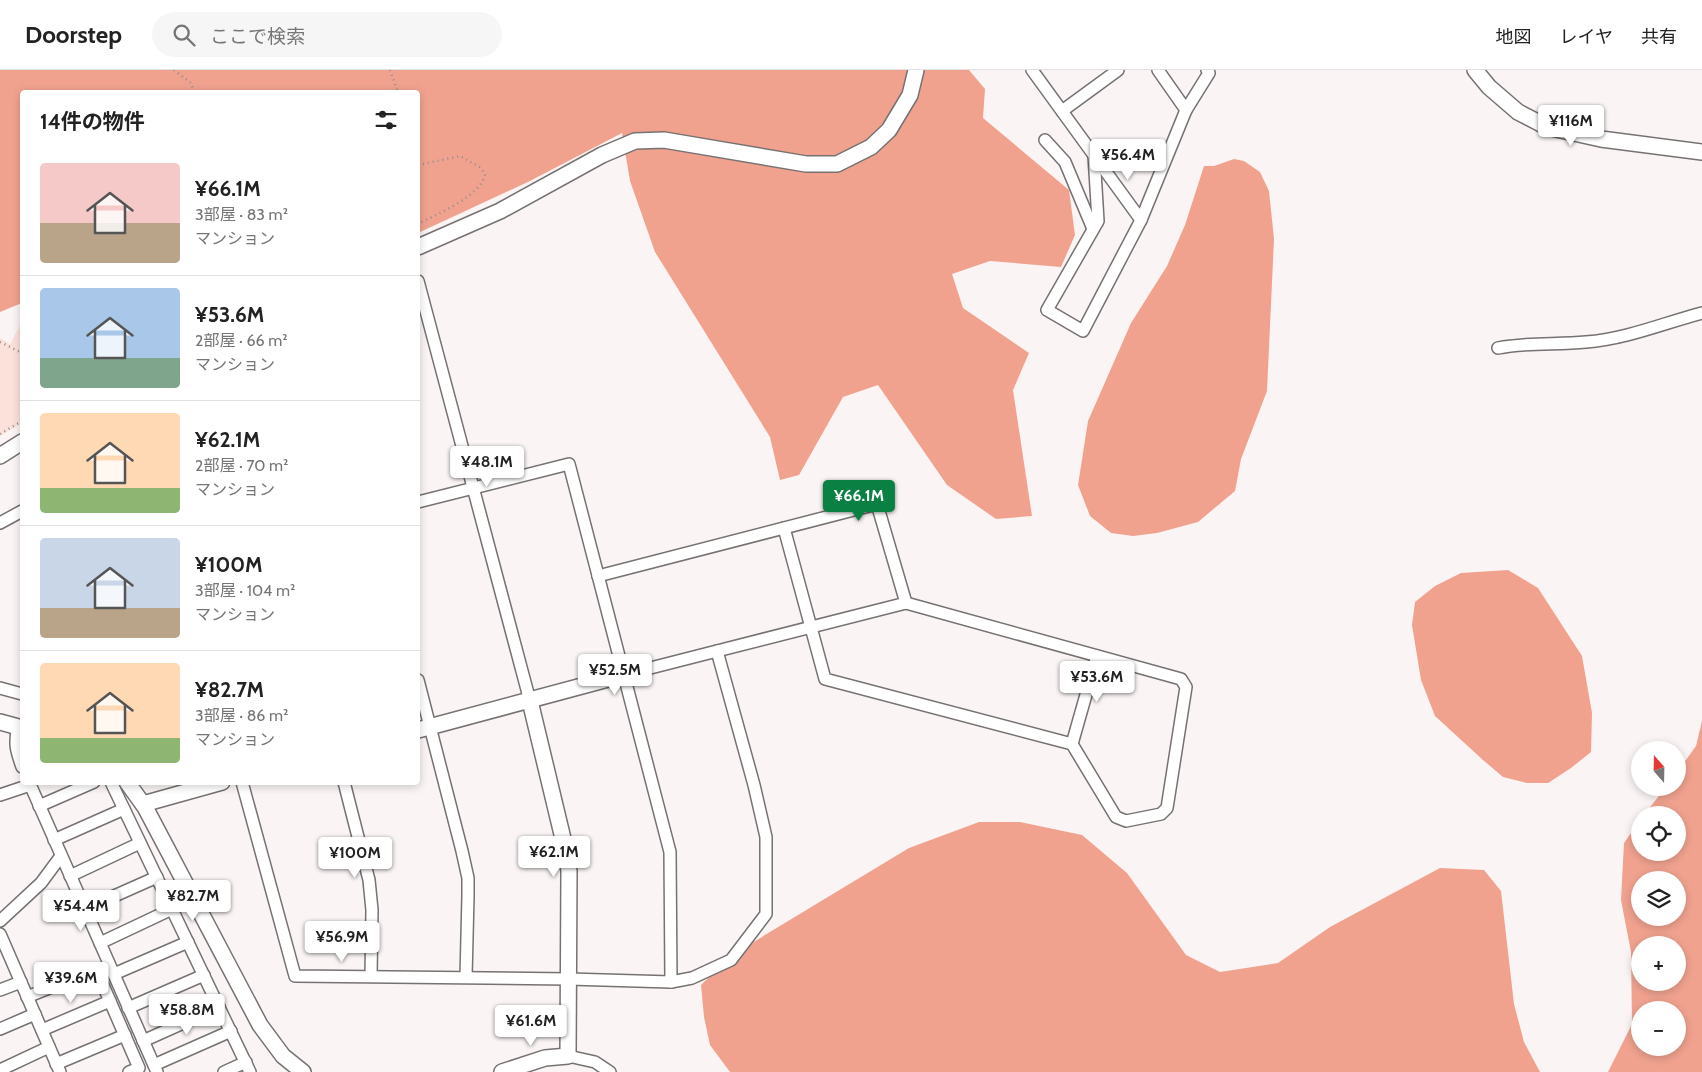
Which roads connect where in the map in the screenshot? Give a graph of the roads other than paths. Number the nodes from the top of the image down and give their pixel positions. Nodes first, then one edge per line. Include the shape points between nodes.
1 (916, 70) edge
2 (1032, 70) edge
3 (1118, 70) edge
4 (1158, 70) edge
5 (1207, 70) edge
6 (1475, 70) edge
7 (1186, 110) junction
8 (1062, 111) junction
9 (1046, 140) dead end
10 (1702, 152) edge
11 (1094, 155) junction
12 (1141, 220) junction
13 (1093, 229) junction
14 (420, 246) edge
15 (420, 297) edge
16 (1702, 313) edge
17 (423, 320) edge
18 (1498, 348) dead end
19 (20, 443) edge
20 (0, 456) edge
21 (473, 488) junction
22 (420, 501) edge
23 (20, 512) edge
24 (0, 524) edge
25 (784, 528) junction
26 (598, 576) junction
27 (906, 603) junction
28 (811, 627) junction
29 (717, 651) junction
30 (1097, 656) junction
31 (623, 676) junction
32 (0, 688) edge
33 (20, 693) edge
34 (420, 696) edge
35 (530, 701) junction
36 (0, 722) edge
37 (20, 727) edge
38 (424, 729) edge
39 (1072, 744) junction
40 (20, 762) edge
41 (26, 785) edge
42 (29, 785) edge
43 (87, 785) edge
44 (112, 785) edge
45 (129, 785) edge
46 (211, 785) edge
47 (243, 785) edge
48 (345, 785) edge
49 (0, 795) edge
50 (143, 804) junction
51 (39, 806) junction
52 (124, 809) junction
53 (54, 840) junction
54 (140, 843) junction
55 (61, 856) junction
56 (70, 876) junction
57 (157, 877) junction
58 (85, 909) junction
59 (172, 909) junction
60 (0, 921) edge
61 (0, 934) edge
62 (188, 942) junction
63 (100, 943) junction
64 (114, 974) junction
65 (204, 975) junction
66 (371, 976) junction
67 (466, 977) junction
68 (569, 978) junction
69 (21, 982) junction
70 (671, 982) junction
71 (0, 990) edge
72 (27, 997) junction
73 (110, 1001) junction
74 (219, 1007) junction
75 (128, 1008) junction
76 (35, 1014) junction
77 (0, 1029) edge
78 (42, 1030) junction
79 (231, 1031) junction
80 (124, 1035) junction
81 (143, 1041) junction
82 (49, 1047) junction
83 (568, 1056) junction
84 (248, 1067) edge
85 (58, 1068) edge
86 (155, 1068) edge
87 (0, 1070) edge
88 (129, 1072) edge
89 (224, 1072) edge
90 (303, 1072) edge
91 (502, 1072) edge
92 (610, 1072) edge

1 - 14 street via 910,95 889,130 871,147 837,164 806,164 664,140 635,141 602,155 500,211
2 - 8 street
3 - 8 street
4 - 7 street
5 - 7 street via 1209,73
6 - 10 street via 1489,88 1518,112 1547,127 1601,139
7 - 12 street
8 - 11 street
9 - 13 street via 1065,162
11 - 12 street
11 - 13 street via 1098,221
12 - 13 street via 1083,331 1047,310
15 - 17 street
16 - 18 street via 1615,338
17 - 21 street
19 - 20 street
21 - 22 street
21 - 26 street via 569,464
21 - 35 street
23 - 24 street
25 - 26 street
25 - 27 street via 877,504
25 - 28 street
26 - 31 street
27 - 28 street
27 - 30 street
28 - 29 street
28 - 39 street via 825,678
29 - 31 street
29 - 70 street via 766,837 766,914 731,960 692,978
30 - 39 street
30 - 39 street via 1181,679 1186,687 1167,808 1161,814 1126,821 1116,817
31 - 35 street
31 - 70 street via 670,852
32 - 33 street
34 - 38 street
35 - 38 street
35 - 68 street via 569,871
36 - 37 street
37 - 40 street via 14,741
38 - 67 street via 468,878
41 - 49 street
42 - 51 street
43 - 51 street
44 - 52 street
45 - 50 street
46 - 50 street
47 - 66 street via 295,976
48 - 66 street via 369,880
50 - 90 street via 260,1025 283,1056
51 - 53 street
52 - 53 street
52 - 54 street
53 - 55 street
54 - 56 street
54 - 57 street
55 - 56 street
55 - 60 street via 41,883
56 - 58 street
57 - 58 street
57 - 59 street
58 - 63 street
59 - 62 street
59 - 63 street
61 - 69 street
62 - 64 street
62 - 65 street
63 - 64 street
64 - 75 street
65 - 74 street
65 - 75 street
66 - 67 street
67 - 68 street
68 - 70 street
68 - 83 street
69 - 71 street
69 - 72 street
72 - 73 street via 96,969
72 - 76 street
73 - 78 street
73 - 80 street
74 - 79 street
74 - 81 street
75 - 81 street
76 - 77 street
76 - 78 street
78 - 82 street
79 - 84 street
79 - 86 street
80 - 85 street
80 - 88 street via 139,1068
81 - 86 street
82 - 85 street
82 - 87 street
83 - 91 street via 545,1058
83 - 92 street via 595,1062
84 - 89 street

